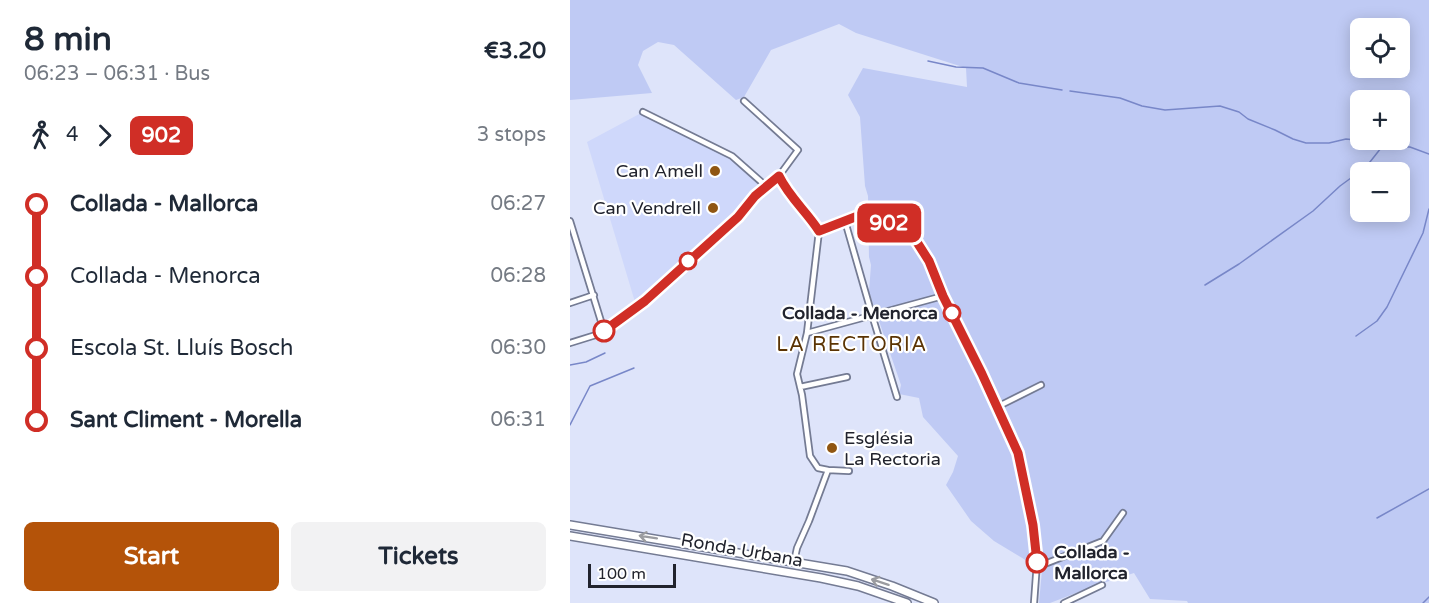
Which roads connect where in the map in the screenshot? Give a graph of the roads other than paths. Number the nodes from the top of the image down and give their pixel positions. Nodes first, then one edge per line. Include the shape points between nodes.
1 (744, 101) dead end
2 (644, 112) dead end
3 (779, 176) junction
4 (767, 187) junction
5 (570, 221) edge
6 (845, 221) junction
7 (819, 231) junction
8 (594, 295) junction
9 (943, 296) junction
10 (570, 303) edge
11 (872, 315) junction
12 (604, 331) junction
13 (807, 333) junction
14 (570, 343) edge
15 (847, 377) dead end
16 (1041, 385) dead end
17 (800, 387) junction
18 (897, 397) dead end
19 (997, 407) junction
20 (828, 470) junction
21 (849, 471) dead end
22 (1123, 513) dead end
23 (570, 525) edge
24 (570, 536) edge
25 (794, 562) junction
26 (1037, 567) junction
27 (1102, 585) dead end
28 (907, 603) edge
29 (934, 603) edge
30 (1034, 603) edge
31 (1064, 603) edge

1 - 3 street via 798,150
2 - 4 street via 732,156
3 - 4 street
3 - 7 street
4 - 12 street via 645,301
5 - 8 street
6 - 7 street
6 - 9 street via 868,212 915,239
6 - 11 street
7 - 13 street
8 - 10 street
8 - 12 street
9 - 11 street
9 - 19 street
11 - 13 street
11 - 18 street
12 - 14 street
13 - 17 street via 797,374
15 - 17 street
16 - 19 street
17 - 20 street via 810,456 818,468
19 - 26 street via 1018,453
20 - 21 street
20 - 25 street
22 - 26 street via 1103,541
25 -> 23 street
24 - 28 street, Ronda Urbana via 820,578
29 -> 25 street via 847,571
26 - 30 street
27 - 31 street

